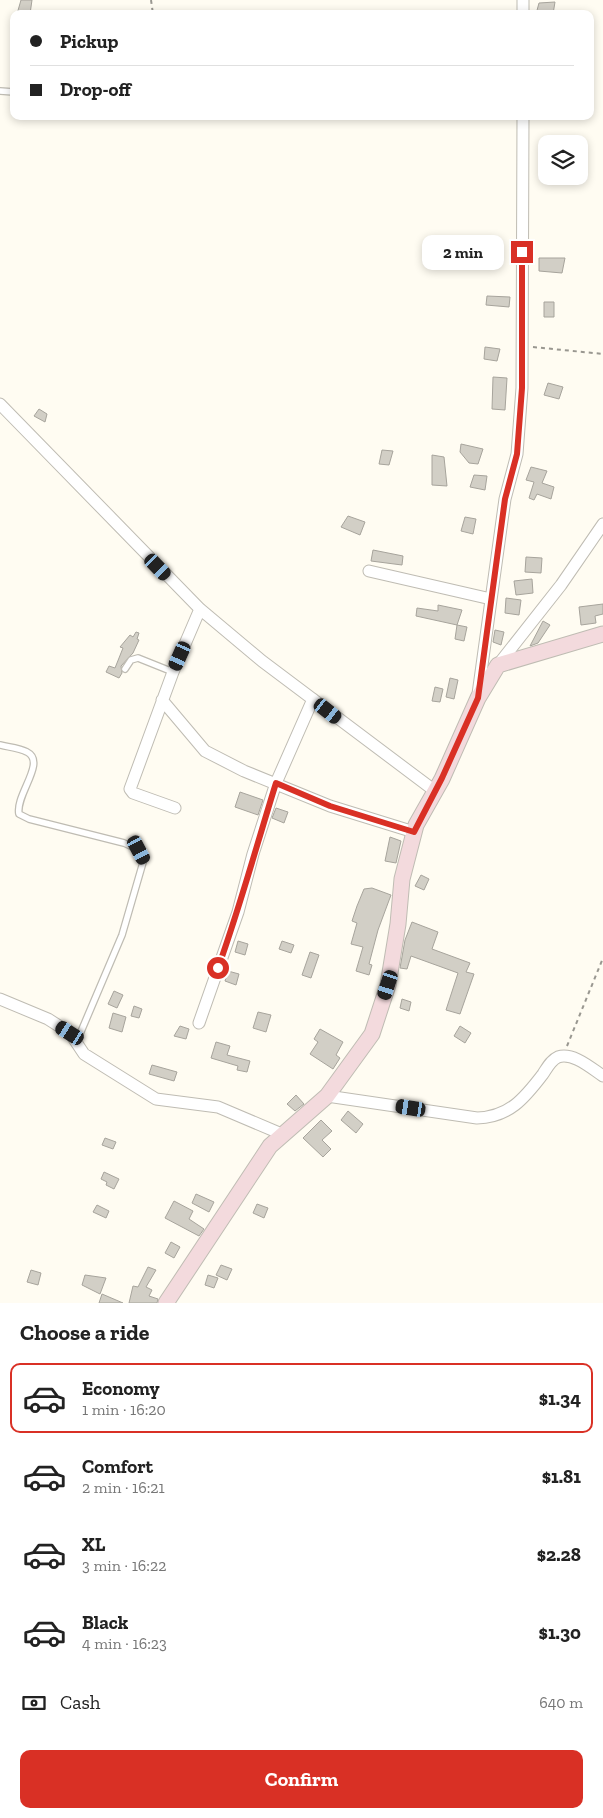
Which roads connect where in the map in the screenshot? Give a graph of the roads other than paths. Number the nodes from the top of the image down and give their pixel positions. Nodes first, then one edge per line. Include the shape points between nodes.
1 (523, 120) edge
2 (0, 404) edge
3 (603, 524) edge
4 (369, 571) dead end
5 (491, 599) junction
6 (200, 609) junction
7 (603, 634) edge
8 (498, 665) junction
9 (125, 668) dead end
10 (173, 672) junction
11 (313, 698) junction
12 (478, 698) junction
13 (162, 700) junction
14 (0, 745) edge
15 (276, 783) junction
16 (434, 791) junction
17 (175, 808) dead end
18 (414, 832) junction
19 (0, 999) edge
20 (199, 1023) dead end
21 (77, 1041) junction
22 (603, 1076) edge
23 (327, 1096) junction
24 (284, 1135) junction
25 (166, 1303) edge

1 - 5 street via 522,388 517,454 505,499
2 - 6 street
3 - 8 street via 562,585
4 - 5 street
5 - 12 street
6 - 10 street
6 - 11 street
7 - 8 street
8 - 12 street
9 - 10 lane via 131,660 138,658
10 - 13 street
11 - 15 street
11 - 16 street
12 - 16 street
13 - 15 street via 205,751
13 - 17 street via 130,789 133,794
14 - 21 lane via 28,752 34,759 35,768 18,805 19,814 124,843 139,850 144,859 122,935
15 - 18 street via 330,806
15 - 20 street via 238,912
16 - 18 street
18 - 23 street via 402,879 398,924 385,993 372,1034
19 - 21 street via 48,1019
21 - 24 street via 84,1054 156,1099 218,1107
22 - 23 street via 579,1060 563,1055 555,1058 531,1090 495,1118
23 - 24 street
24 - 25 street via 270,1146

